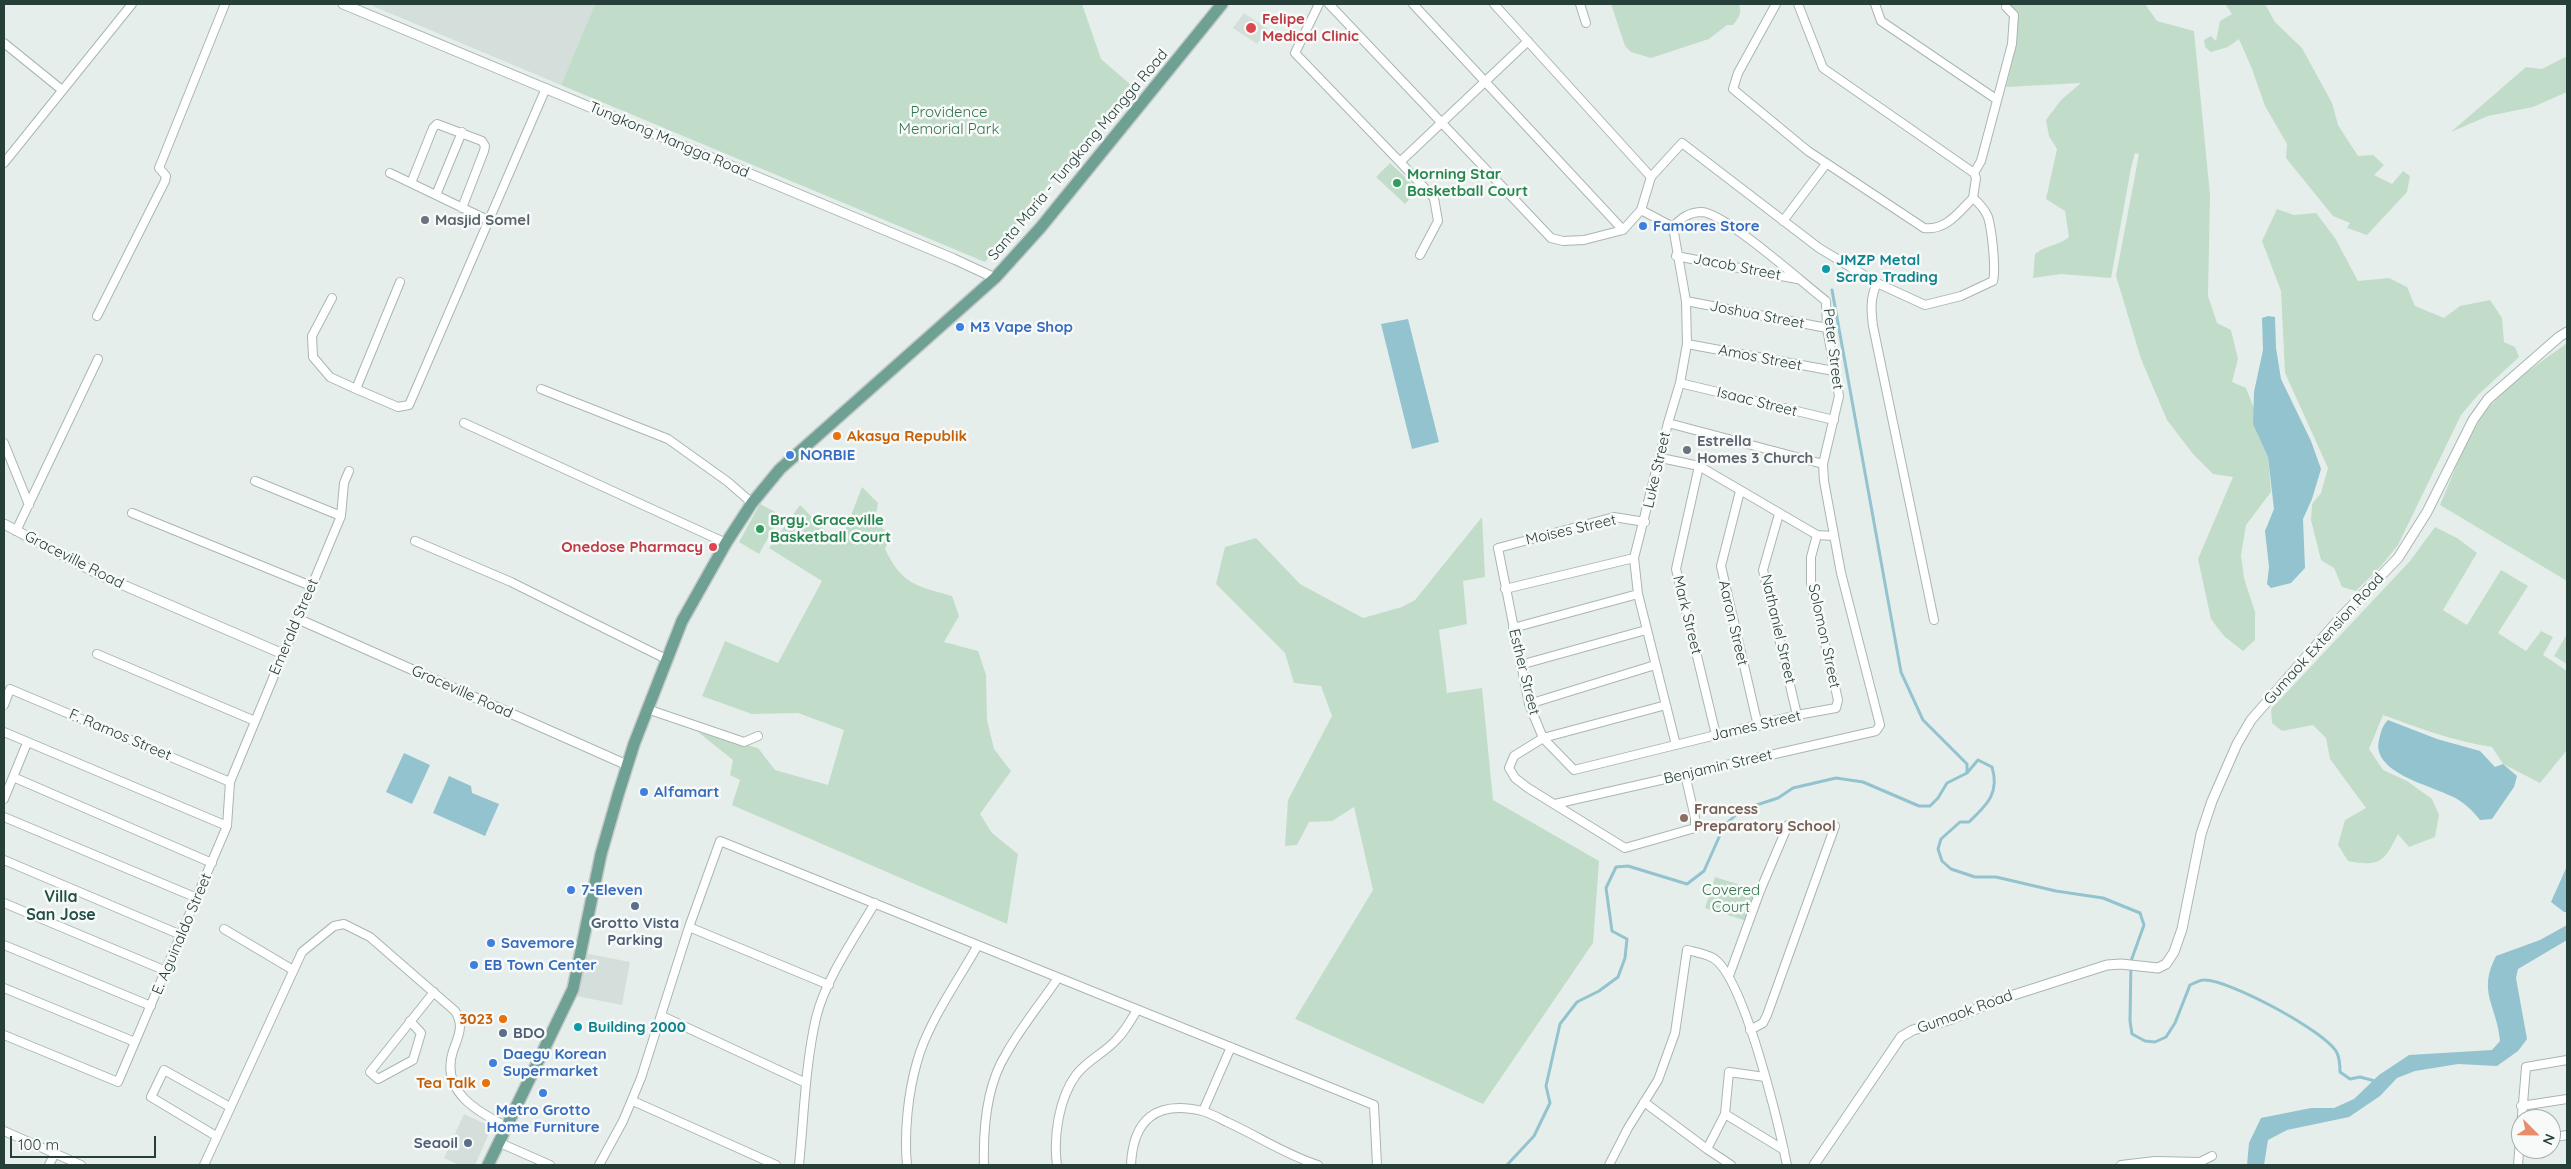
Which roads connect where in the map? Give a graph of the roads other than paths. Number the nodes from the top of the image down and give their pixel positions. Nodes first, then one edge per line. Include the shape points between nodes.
1 (132, 4) edge
2 (225, 4) edge
3 (343, 4) edge
4 (1222, 4) edge
5 (1318, 4) edge
6 (1329, 4) edge
7 (1413, 4) edge
8 (1494, 4) edge
9 (1580, 4) edge
10 (1776, 4) edge
11 (1798, 4) edge
12 (1875, 4) edge
13 (2006, 7) dead end
14 (1586, 23) dead end
15 (1528, 41) junction
16 (4, 43) edge
17 (1484, 80) junction
18 (546, 88) junction
19 (62, 90) junction
20 (1996, 99) junction
21 (1442, 122) junction
22 (462, 132) junction
23 (1400, 162) junction
24 (4, 163) edge
25 (1826, 164) junction
26 (390, 173) dead end
27 (1974, 173) junction
28 (1651, 177) junction
29 (410, 183) junction
30 (436, 195) junction
31 (1973, 198) junction
32 (462, 208) junction
33 (1641, 210) junction
34 (490, 221) junction
35 (1783, 221) junction
36 (1673, 227) junction
37 (1624, 230) junction
38 (1420, 255) dead end
39 (1676, 256) junction
40 (995, 278) junction
41 (1798, 279) junction
42 (400, 282) dead end
43 (1876, 283) junction
44 (332, 298) dead end
45 (1686, 301) junction
46 (97, 316) dead end
47 (1827, 328) junction
48 (2567, 332) edge
49 (1687, 344) junction
50 (98, 359) dead end
51 (1834, 372) junction
52 (1680, 384) junction
53 (356, 389) junction
54 (541, 389) dead end
55 (1834, 420) junction
56 (464, 423) dead end
57 (1668, 423) junction
58 (4, 443) edge
59 (1661, 458) junction
60 (1823, 464) junction
61 (1699, 466) junction
62 (349, 471) dead end
63 (255, 482) dead end
64 (1740, 491) junction
65 (752, 503) junction
66 (29, 505) junction
67 (132, 513) dead end
68 (1779, 514) junction
69 (341, 516) junction
70 (1645, 522) junction
71 (4, 524) edge
72 (16, 531) junction
73 (1817, 535) junction
74 (1834, 536) junction
75 (415, 541) dead end
76 (726, 543) junction
77 (1498, 548) joint
78 (1634, 558) junction
79 (311, 586) junction
80 (1505, 588) junction
81 (1638, 594) junction
82 (298, 619) junction
83 (1934, 620) dead end
84 (1513, 628) junction
85 (1646, 630) junction
86 (97, 654) dead end
87 (283, 654) junction
88 (666, 659) junction
89 (1520, 665) junction
90 (1654, 666) junction
91 (1529, 704) junction
92 (4, 705) edge
93 (1666, 705) junction
94 (1836, 708) joint
95 (647, 709) junction
96 (1798, 715) junction
97 (255, 721) junction
98 (1758, 726) junction
99 (1880, 728) joint
100 (4, 732) edge
101 (1716, 735) junction
102 (758, 736) dead end
103 (1543, 738) junction
104 (27, 743) junction
105 (1676, 745) junction
106 (627, 765) junction
107 (1685, 774) junction
108 (13, 777) junction
109 (230, 782) junction
110 (4, 799) edge
111 (1554, 804) junction
112 (4, 817) edge
113 (1788, 825) dead end
114 (227, 826) junction
115 (1834, 826) dead end
116 (4, 860) edge
117 (212, 863) junction
118 (197, 898) junction
119 (4, 903) edge
120 (875, 903) junction
121 (689, 927) junction
122 (224, 929) dead end
123 (181, 935) junction
124 (4, 945) edge
125 (978, 945) junction
126 (2121, 964) joint
127 (294, 970) junction
128 (166, 971) junction
129 (1728, 976) junction
130 (1058, 978) junction
131 (829, 985) junction
132 (4, 988) edge
133 (434, 992) junction
134 (150, 1006) junction
135 (1137, 1010) junction
136 (662, 1016) junction
137 (410, 1021) junction
138 (1750, 1030) junction
139 (4, 1035) edge
140 (135, 1042) junction
141 (1231, 1047) junction
142 (2567, 1060) edge
143 (1765, 1077) junction
144 (806, 1084) junction
145 (2567, 1099) edge
146 (632, 1101) junction
147 (1644, 1102) junction
148 (2521, 1106) junction
149 (230, 1107) junction
150 (2521, 1109) edge
151 (1203, 1111) junction
152 (1726, 1114) junction
153 (508, 1127) junction
154 (4, 1131) edge
155 (216, 1136) junction
156 (500, 1143) junction
157 (1707, 1150) junction
158 (1784, 1150) junction
159 (55, 1153) junction
160 (2212, 1156) dead end
161 (49, 1165) edge
162 (81, 1165) edge
163 (204, 1165) edge
164 (488, 1165) edge
165 (550, 1165) edge
166 (600, 1165) edge
167 (776, 1165) edge
168 (799, 1165) edge
169 (908, 1165) edge
170 (984, 1165) edge
171 (1057, 1165) edge
172 (1131, 1165) edge
173 (1318, 1165) edge
174 (1377, 1165) edge
175 (1609, 1165) edge
176 (1731, 1165) edge
177 (1788, 1165) edge
178 (1814, 1165) edge
179 (2121, 1165) edge

1 - 19 street
2 - 46 street via 159,168 166,176 165,181
3 - 18 street, Tungkong Mangga Road
4 - 40 main road, Santa Maria - Tungkong Mangga Road via 1041,227
5 - 23 street via 1295,53
6 - 21 street
7 - 17 street
8 - 15 street
9 - 14 street
10 - 25 street via 1738,73 1733,89
11 - 27 street via 1823,68
12 - 20 street via 1881,21
13 - 20 street via 2014,15 2012,44
15 - 17 street
15 - 28 street
16 - 19 street
17 - 21 street
17 - 37 street
18 - 34 street
18 - 40 street, Tungkong Mangga Road
19 - 24 street
20 - 27 street via 1981,161
21 - 23 street
21 - 37 street via 1551,238 1563,242 1584,240
22 - 29 street via 437,124
22 - 30 street
22 - 32 street via 482,140 486,146
23 - 38 street via 1434,198 1438,221
25 - 31 street via 1924,228 1942,226
25 - 35 street
26 - 29 street
27 - 31 street
28 - 33 street
28 - 35 street via 1682,143
29 - 30 street
30 - 32 street
31 - 43 street via 1988,217 1996,269 1993,281 1961,296 1925,305
32 - 34 street
33 - 36 street
33 - 37 street
34 - 53 street via 409,405 398,407
35 - 43 street
36 - 39 street, Luke Street
36 - 41 street, Peter Street via 1683,216 1703,212 1725,221
39 - 41 street, Jacob Street
39 - 45 street, Luke Street
40 - 65 main road, Santa Maria - Tungkong Mangga Road via 780,469
41 - 47 street, Peter Street via 1826,301
42 - 53 street
43 - 83 street via 1871,294 1874,326
44 - 53 street via 312,336 313,357 330,377
45 - 47 street, Joshua Street
45 - 49 street, Luke Street
47 - 51 street, Peter Street
48 - 126 street, Gumaok Extension Road via 2488,399 2473,420 2427,512 2398,558 2340,618 2251,720 2224,772 2203,826 2182,929 2166,964 2158,968
49 - 51 street, Amos Street
49 - 52 street, Luke Street
50 - 66 street
51 - 55 street, Peter Street via 1839,396
52 - 55 street, Isaac Street
52 - 57 street, Luke Street
54 - 65 street via 668,439
55 - 60 street, Peter Street
56 - 76 street
57 - 59 street, Luke Street
57 - 60 street
58 - 66 street
59 - 61 street
59 - 70 street, Luke Street
60 - 74 street, Peter Street
61 - 64 street
61 - 101 street, Mark Street via 1676,569
62 - 69 street, Emerald Street via 344,483
63 - 69 street
64 - 68 street
64 - 98 street, Aaron Street via 1721,566
65 - 76 main road, Santa Maria - Tungkong Mangga Road
66 - 72 street
67 - 79 street
68 - 73 street
68 - 96 street, Nathaniel Street via 1763,570
69 - 79 street, Emerald Street
70 - 77 street, Moises Street via 1614,517
70 - 78 street, Luke Street
71 - 72 street, Graceville Road
72 - 87 street, Graceville Road via 100,575
73 - 74 street
73 - 94 street, Solomon Street via 1811,557 1811,583 1838,700
74 - 99 street, Peter Street
75 - 88 street via 511,582
76 - 88 main road, Santa Maria - Tungkong Mangga Road via 701,584
77 - 80 street, Esther Street
78 - 80 street
78 - 81 street, Luke Street
79 - 82 street, Emerald Street
80 - 84 street, Esther Street
81 - 84 street
81 - 85 street, Luke Street
82 - 87 street, Emerald Street
82 - 106 street, Graceville Road
84 - 89 street, Esther Street
85 - 89 street
85 - 90 street, Luke Street
86 - 97 street
87 - 97 street, Emerald Street
88 - 95 main road, Santa Maria - Tungkong Mangga Road
89 - 91 street, Esther Street
90 - 91 street
90 - 93 street, Luke Street
91 - 103 street, Esther Street
92 - 109 street, F. Ramos Street via 10,689
93 - 103 street
93 - 105 street, Luke Street
94 - 96 street, James Street
95 - 102 street via 744,742
95 - 106 main road, Santa Maria - Tungkong Mangga Road
96 - 98 street, James Street
97 - 109 street, Emerald Street
98 - 101 street, James Street
99 - 107 street, Benjamin Street
100 - 104 street
101 - 105 street, James Street
103 - 105 street, Esther Street via 1574,770
103 - 111 street via 1514,756 1509,768 1515,778
104 - 108 street
104 - 114 street
106 - 153 main road, Santa Maria - Tungkong Mangga Road via 601,854 573,989
107 - 111 street, Benjamin Street
107 - 111 street via 1695,828 1625,848
108 - 110 street
108 - 117 street
109 - 114 street, E. Aguinaldo Street
112 - 118 street
113 - 129 street
114 - 117 street, E. Aguinaldo Street
115 - 138 street via 1767,1015 1763,1023
116 - 123 street
117 - 118 street, E. Aguinaldo Street
118 - 123 street, E. Aguinaldo Street
119 - 128 street
120 - 121 street via 720,841
120 - 125 street
120 - 131 street
121 - 131 street
121 - 136 street
122 - 127 street
123 - 128 street, E. Aguinaldo Street
124 - 134 street
125 - 130 street
125 - 169 street via 935,1021 917,1061 907,1134
126 - 178 street, Gumaok Road via 2107,965 2030,989 1901,1037
127 - 133 street via 302,952 334,926 344,924 370,937
127 - 149 street
128 - 134 street, E. Aguinaldo Street
129 - 138 street
129 - 147 street via 1713,958 1687,950 1675,1033 1658,1080
130 - 135 street
130 - 170 street via 1005,1055 992,1085 984,1127
131 - 144 street via 816,1017
132 - 140 street
133 - 137 street
133 - 153 street via 460,1018 461,1028 450,1065 453,1084 465,1102
134 - 140 street, E. Aguinaldo Street
135 - 141 street
135 - 171 street via 1117,1040 1076,1075 1065,1096 1057,1136
136 - 144 street
136 - 146 street
137 - 137 street via 370,1072 378,1079 413,1060 421,1033
138 - 143 street
139 - 140 street, E. Aguinaldo Street via 118,1082
141 - 151 street
141 - 174 street via 1374,1105
142 - 148 street via 2526,1067
143 - 152 street via 1729,1072
143 - 158 street
144 - 168 street
145 - 148 street
146 - 166 street
146 - 167 street
147 - 157 street
147 - 175 street
148 - 150 street
149 - 155 street
149 - 155 street via 164,1070 152,1097
151 - 172 street via 1173,1109 1156,1113 1141,1124 1132,1144
151 - 173 street
152 - 157 street
152 - 158 street
153 - 156 main road, Santa Maria - Tungkong Mangga Road
154 - 159 street
155 - 163 street
156 - 164 main road, Santa Maria - Tungkong Mangga Road
156 - 165 street
157 - 176 street
158 - 177 street
159 - 161 street
159 - 162 street
160 - 179 street via 2200,1162 2155,1161

